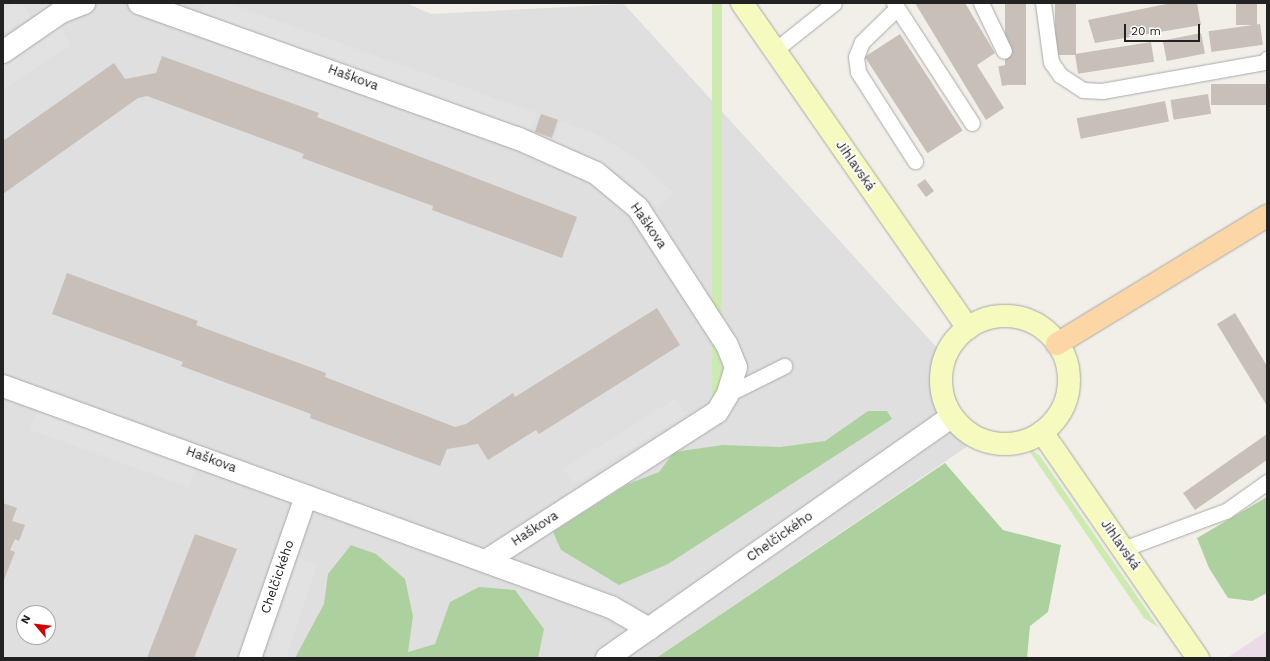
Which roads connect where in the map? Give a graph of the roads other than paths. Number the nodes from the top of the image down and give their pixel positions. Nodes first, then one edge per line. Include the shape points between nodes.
1 (84, 3) edge
2 (139, 3) edge
3 (742, 3) edge
4 (834, 3) edge
5 (981, 3) edge
6 (1043, 3) edge
7 (896, 5) edge
8 (775, 50) junction
9 (1004, 51) dead end
10 (3, 52) edge
11 (1267, 59) edge
12 (972, 123) dead end
13 (915, 161) dead end
14 (1267, 216) edge
15 (968, 328) junction
16 (1057, 344) junction
17 (784, 366) dead end
18 (3, 386) edge
19 (728, 394) junction
20 (952, 416) junction
21 (1042, 432) junction
22 (1267, 482) edge
23 (306, 496) junction
24 (1122, 549) junction
25 (486, 561) junction
26 (649, 629) junction
27 (250, 658) edge
28 (607, 658) edge
29 (1198, 658) edge

1 - 10 street via 61,12
2 - 19 street, Haškova via 517,138 596,172 638,208 727,345 736,367
3 - 8 main road, Jihlavská
4 - 8 lane
5 - 9 lane
6 - 11 lane via 1051,62 1060,75 1084,90 1102,91 1265,62
7 - 12 lane
7 - 13 lane via 862,42 856,57 858,72
8 - 15 main road, Jihlavská
14 - 16 main road
15 - 16 main road via 994,318 1016,318 1037,326
15 - 20 main road via 951,346 942,369 942,393
16 - 21 main road via 1067,367 1067,392 1058,414
17 - 19 lane
18 - 23 street, Haškova
19 - 25 street, Haškova via 717,412
20 - 21 main road via 975,437 997,444 1020,442
20 - 26 street, Chelčického
21 - 24 main road, Jihlavská
22 - 24 lane via 1226,511
23 - 25 street, Haškova
23 - 27 street, Chelčického
24 - 29 main road, Jihlavská
25 - 26 street, Haškova via 611,607
26 - 28 street, Chelčického

